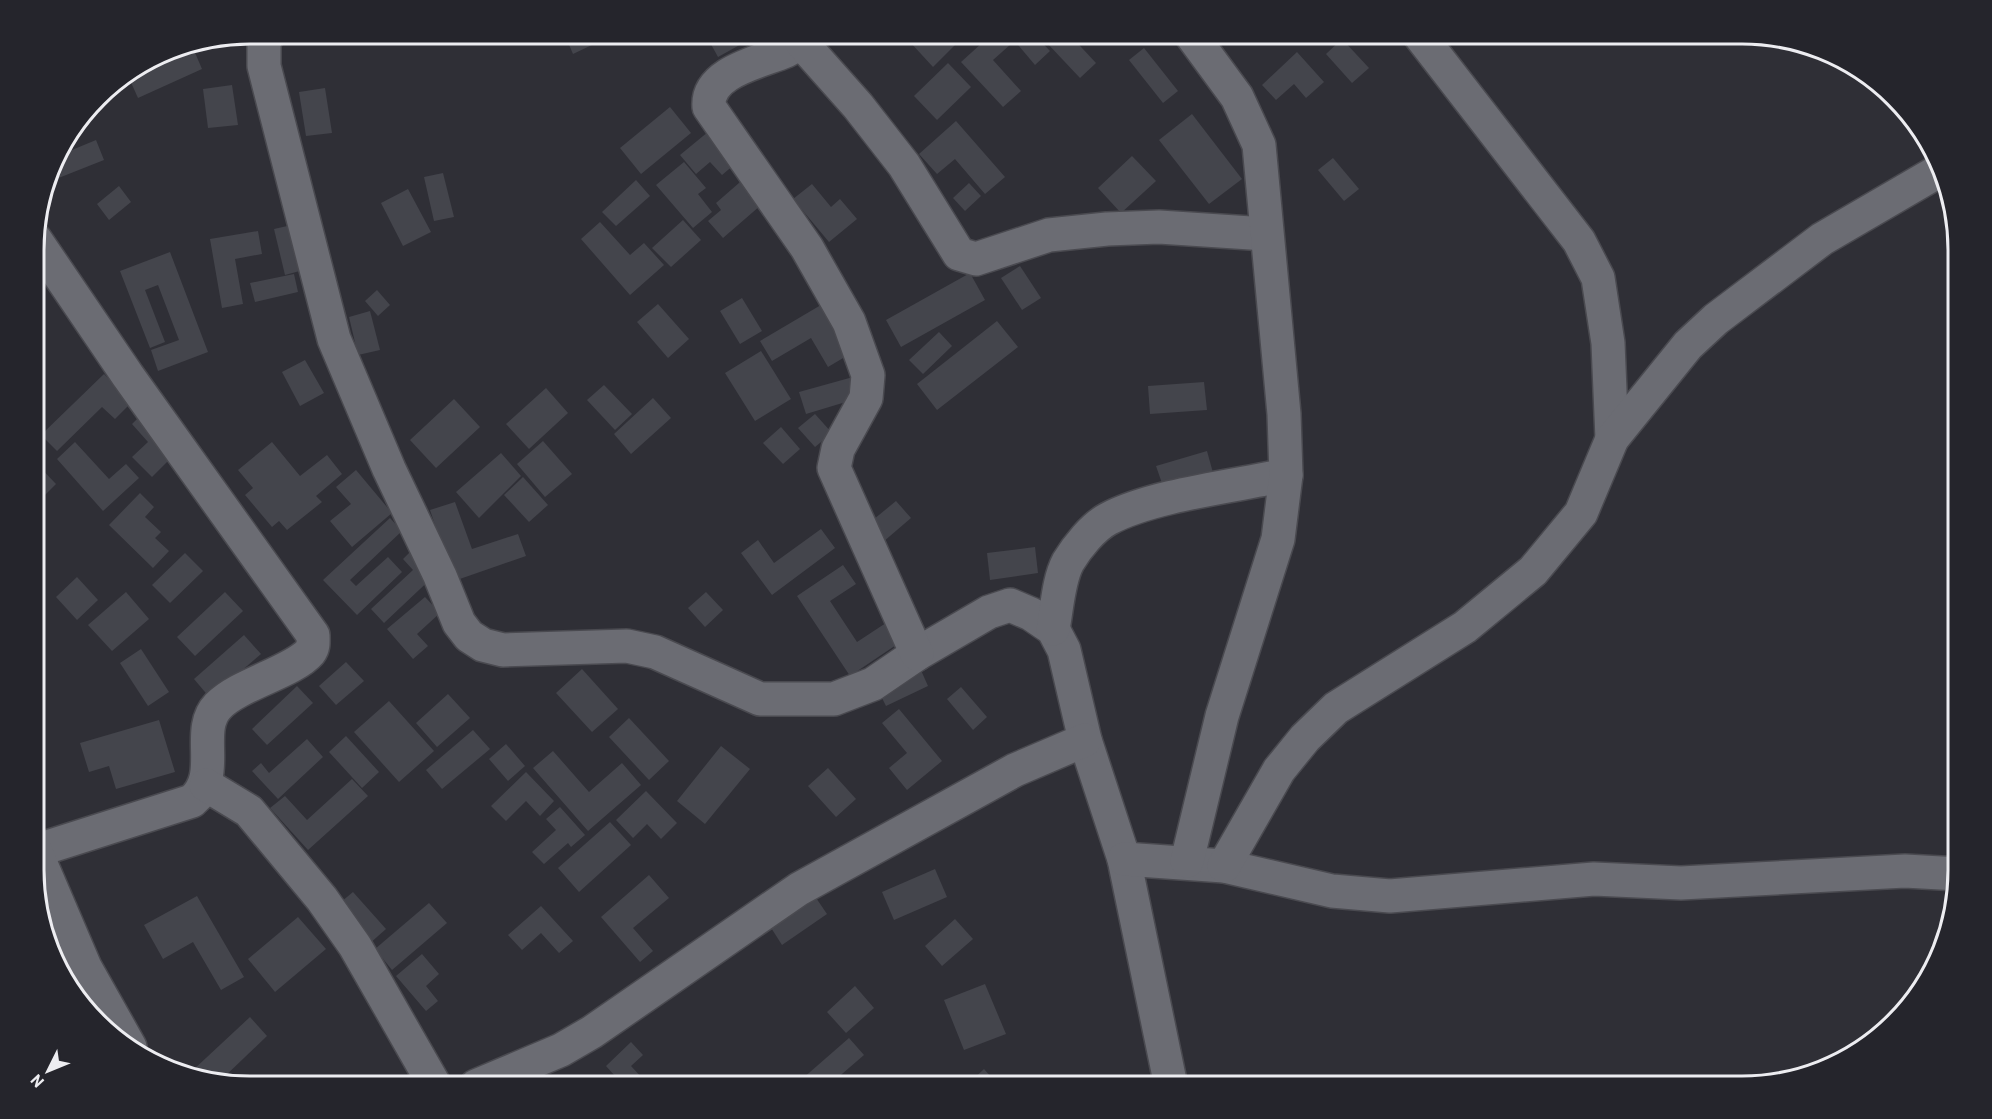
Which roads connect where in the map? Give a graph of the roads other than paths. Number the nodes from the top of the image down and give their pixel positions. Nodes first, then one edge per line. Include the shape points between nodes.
1 (264, 44) edge
2 (785, 44) edge
3 (796, 44) edge
4 (1198, 44) edge
5 (1427, 44) edge
6 (1934, 174) edge
7 (1266, 234) junction
8 (44, 253) edge
9 (1612, 440) junction
10 (1286, 475) junction
11 (1053, 629) junction
12 (918, 654) junction
13 (1085, 740) junction
14 (206, 785) junction
15 (44, 848) edge
16 (1124, 859) junction
17 (1187, 861) junction
18 (1224, 866) junction
19 (44, 872) edge
20 (1948, 873) edge
21 (120, 1030) edge
22 (1169, 1075) edge
23 (429, 1076) edge
24 (500, 1076) edge

1 - 12 street via 264,66 284,151 334,339 459,623 469,636 503,650 627,646 655,652 760,699 798,701 834,699 873,684
2 - 12 street via 715,85 708,96 709,107 807,248 849,322 868,375 869,390 862,410 838,449 834,468
3 - 7 street via 858,106 904,165 959,254 976,259 1049,235 1107,229 1159,227
4 - 7 street via 1237,97 1259,145
5 - 9 street via 1579,241 1598,278 1608,343
6 - 9 street via 1822,239 1716,319 1688,345
7 - 10 street via 1284,414
8 - 14 street via 313,635 313,645 304,657 216,707 209,732
9 - 18 street via 1581,513 1533,571 1465,627 1336,708 1279,770
10 - 11 street via 1131,509 1106,519 1067,563
10 - 17 street via 1273,559 1222,716
11 - 12 street via 1010,605 989,612
11 - 13 street via 1064,650
13 - 16 street
13 - 24 street via 1015,770 799,889 592,1032
14 - 15 street via 192,801 181,806
14 - 23 street via 249,811 322,899 355,946
16 - 17 street
16 - 22 street
17 - 18 street
18 - 20 street via 1332,891 1390,896 1594,879 1681,883 1905,871
19 - 21 street via 85,967

